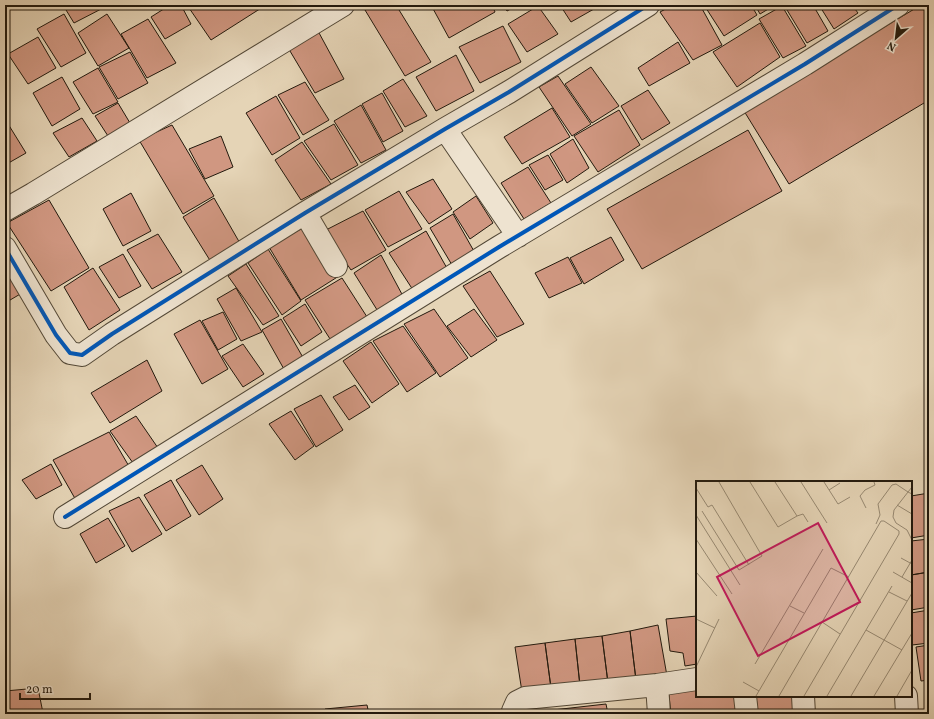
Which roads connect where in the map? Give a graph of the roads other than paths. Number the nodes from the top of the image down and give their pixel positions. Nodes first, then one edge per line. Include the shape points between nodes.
1 (343, 5) edge
2 (648, 5) edge
3 (898, 5) edge
4 (444, 129) junction
5 (5, 210) edge
6 (305, 213) junction
7 (518, 236) junction
8 (5, 248) edge
9 (336, 266) dead end
10 (65, 517) dead end
11 (696, 679) edge
12 (657, 684) junction
13 (746, 697) edge
14 (803, 697) edge
15 (906, 697) edge
16 (513, 713) edge
17 (659, 714) edge
18 (747, 714) edge
19 (804, 714) edge
20 (907, 714) edge

1 - 5 street
2 - 4 street via 509,92
3 - 7 street via 805,64
4 - 6 street
4 - 7 street
6 - 8 street via 82,355 70,353 56,335
6 - 9 street
7 - 10 street
11 - 12 street
12 - 16 street via 525,698 517,702
12 - 17 street
13 - 18 street
14 - 19 street
15 - 20 street

